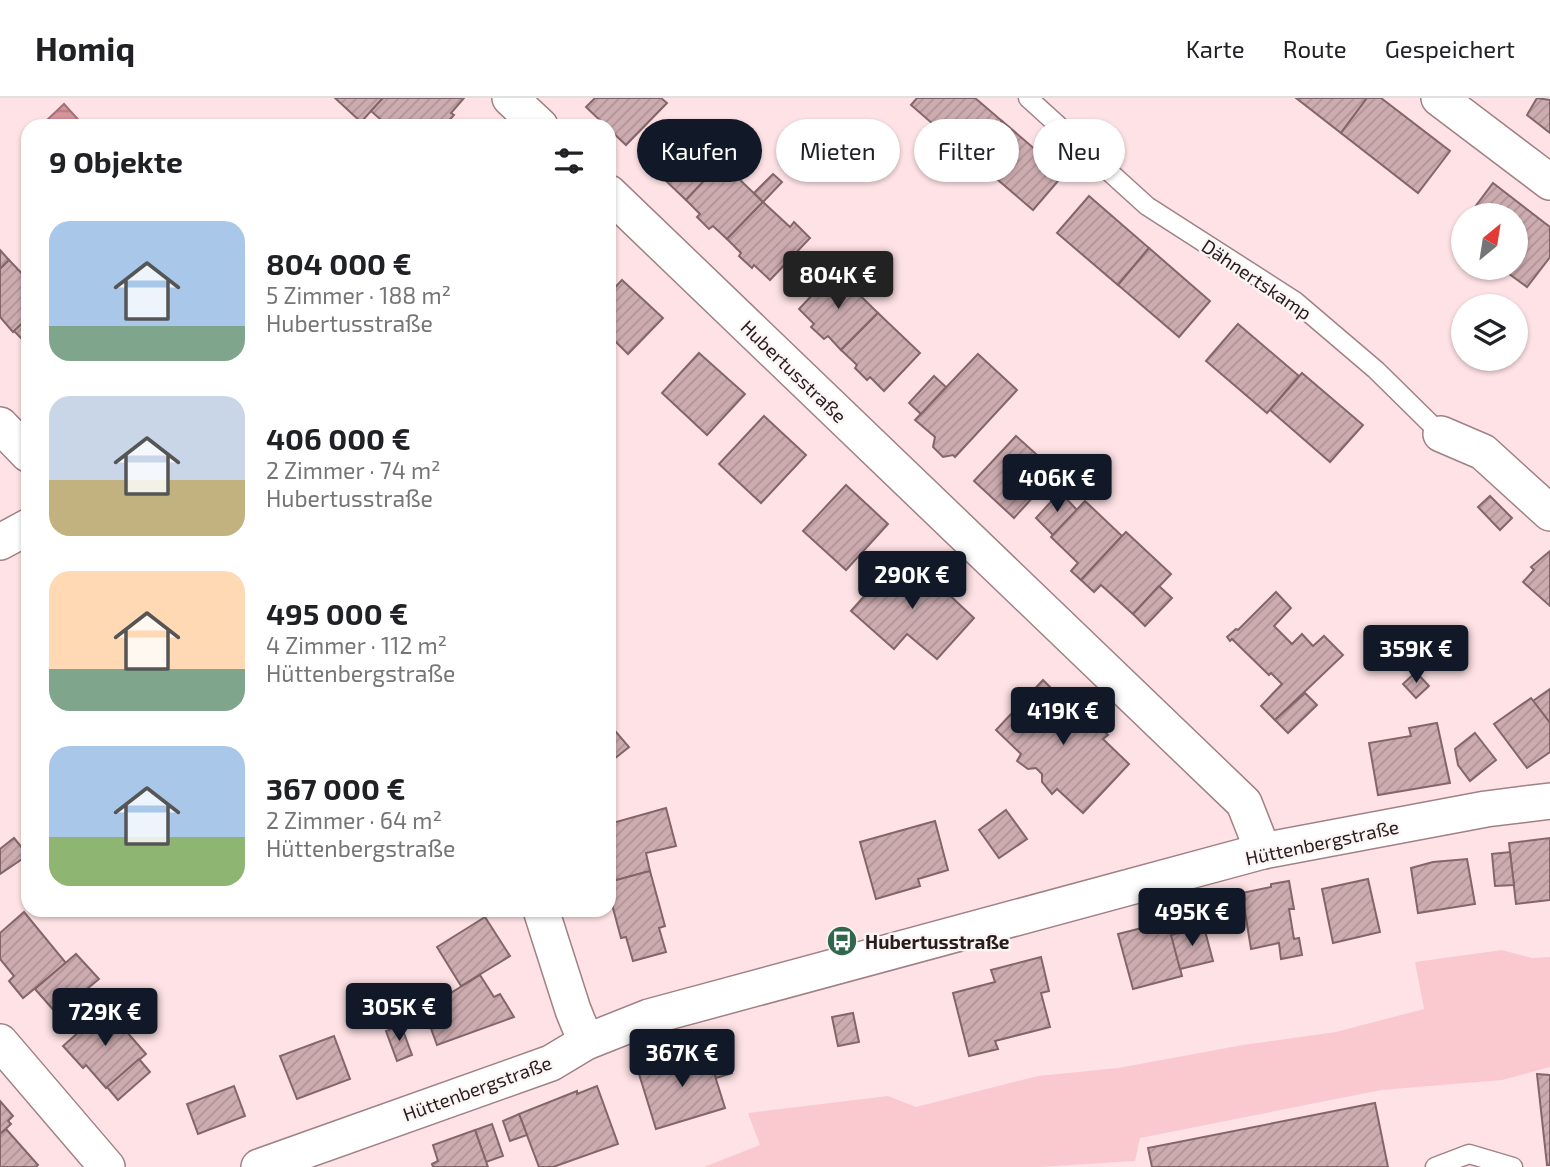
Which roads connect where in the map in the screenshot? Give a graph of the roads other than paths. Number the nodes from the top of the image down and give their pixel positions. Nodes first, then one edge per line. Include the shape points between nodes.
1 (510, 98) edge
2 (1028, 98) edge
3 (1440, 98) edge
4 (532, 119) edge
5 (1550, 182) edge
6 (616, 200) edge
7 (0, 425) edge
8 (1441, 435) joint
9 (21, 447) edge
10 (1550, 513) edge
11 (21, 531) edge
12 (0, 542) edge
13 (1550, 801) edge
14 (1263, 851) junction
15 (543, 917) edge
16 (0, 1042) edge
17 (586, 1042) junction
18 (107, 1167) edge
19 (259, 1167) edge
20 (1434, 1167) edge
21 (1513, 1167) edge

1 - 4 street
2 - 8 lane, Dähnertskamp via 1147,206 1295,301 1376,370
3 - 5 street
6 - 14 street, Hubertusstraße via 1244,803
7 - 9 street
8 - 10 street, Dähnertskamp via 1483,452
11 - 12 street
13 - 14 street, Hüttenbergstraße
14 - 17 street, Hüttenbergstraße via 649,1017
15 - 17 street
16 - 18 street
17 - 19 street, Hüttenbergstraße via 551,1063
20 - 21 lane via 1469,1154

